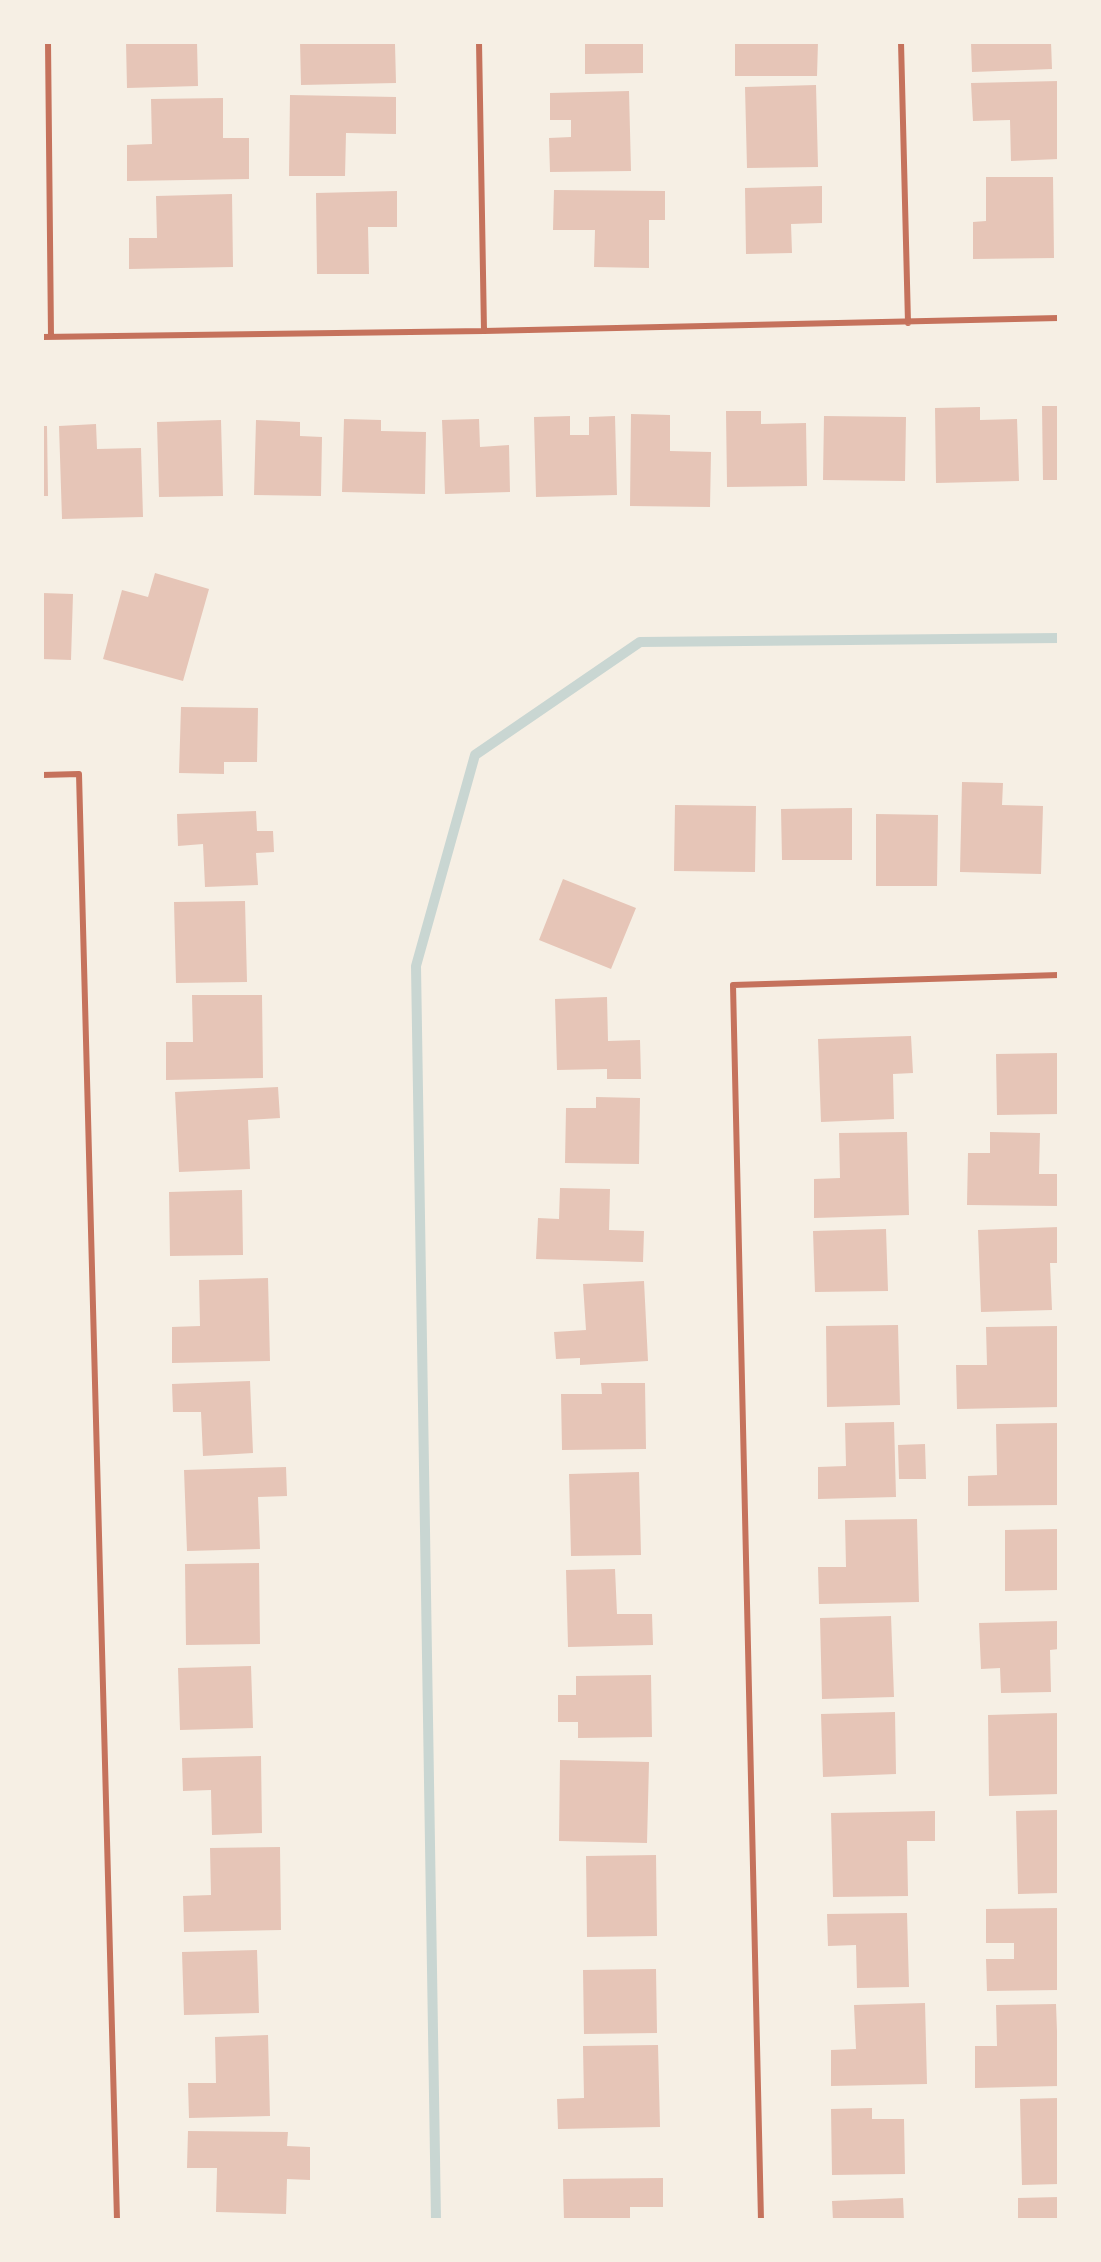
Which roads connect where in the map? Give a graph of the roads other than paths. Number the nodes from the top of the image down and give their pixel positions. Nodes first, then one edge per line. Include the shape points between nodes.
1 (48, 42) edge
2 (479, 42) edge
3 (901, 42) edge
4 (1059, 318) edge
5 (908, 323) junction
6 (484, 331) junction
7 (42, 337) edge
8 (51, 337) junction
9 (42, 775) edge
10 (1059, 975) edge
11 (117, 2220) edge
12 (761, 2220) edge

1 - 8 street
2 - 6 street
3 - 5 street
4 - 5 street
5 - 6 street
6 - 8 street
7 - 8 street
9 - 11 street via 80,774
10 - 12 street via 733,985

